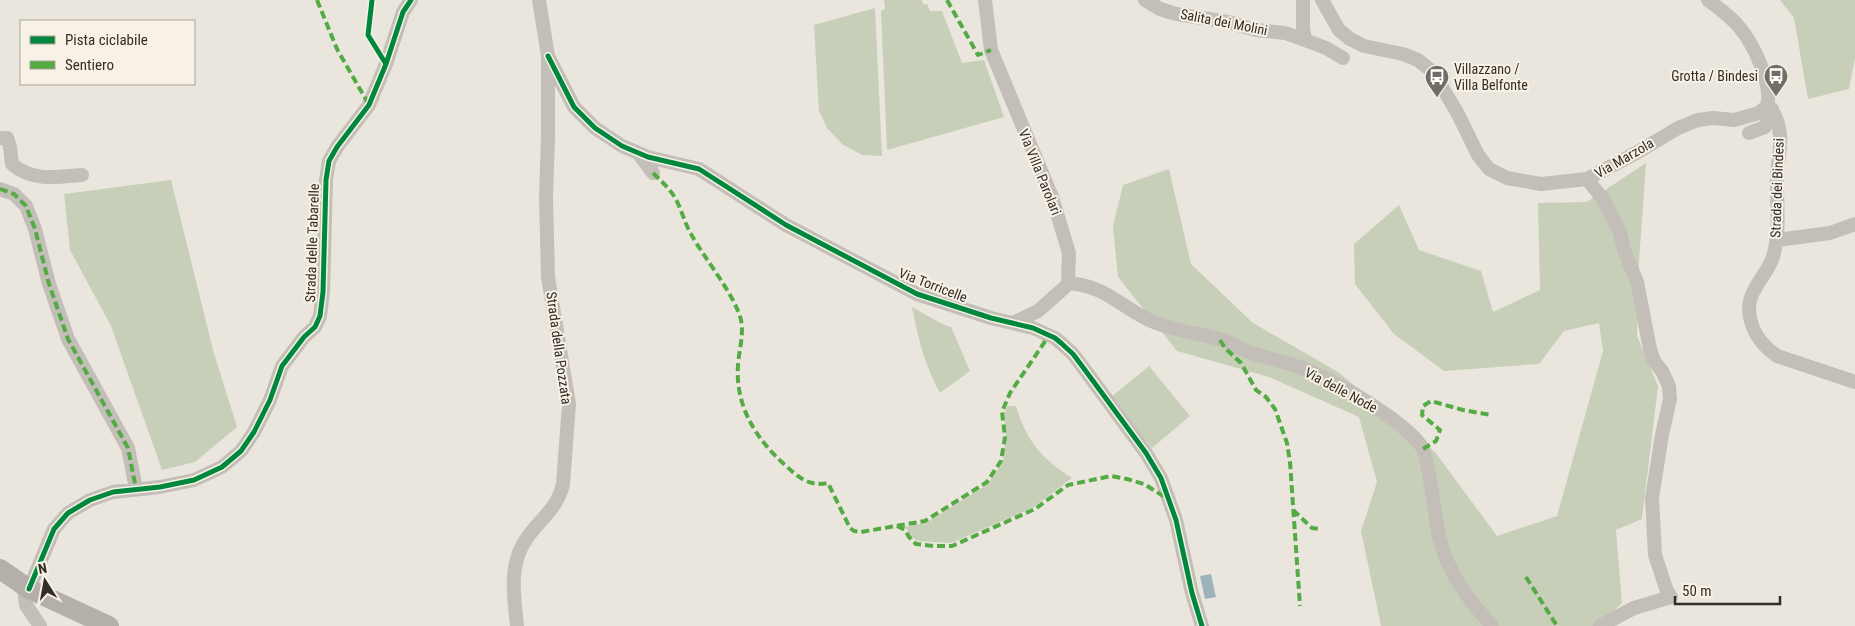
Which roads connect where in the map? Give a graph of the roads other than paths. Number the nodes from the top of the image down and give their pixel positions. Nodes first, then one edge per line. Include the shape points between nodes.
1 (411, 0) edge
2 (539, 0) edge
3 (985, 0) edge
4 (1145, 0) edge
5 (1304, 0) edge
6 (1708, 0) edge
7 (1328, 2) edge
8 (1305, 40) junction
9 (548, 56) junction
10 (1344, 58) dead end
11 (1769, 108) junction
12 (1749, 133) dead end
13 (0, 138) edge
14 (639, 154) junction
15 (653, 173) dead end
16 (82, 175) dead end
17 (1587, 179) junction
18 (0, 189) edge
19 (1855, 224) edge
20 (1777, 240) junction
21 (1068, 283) junction
22 (1015, 322) junction
23 (1855, 382) edge
24 (136, 489) junction
25 (0, 569) edge
26 (27, 587) junction
27 (40, 626) edge
28 (109, 626) edge
29 (517, 626) edge
30 (1202, 626) edge
31 (1492, 626) edge
32 (1600, 626) edge

1 - 24 street, Strada delle Tabarelle via 403,12 369,105 329,161 323,226 323,292 315,327 282,366 270,400 241,451 222,467 194,480
2 - 9 street
3 - 21 street, Via Villa Parolari via 990,50 1052,197 1069,253
4 - 8 street, Salita dei Molini via 1176,14 1256,30 1285,32
5 - 8 street via 1302,21
6 - 11 street, Strada dei Bindesi via 1746,35 1765,78
7 - 17 street, Via Marzola via 1339,30 1350,39 1364,46 1403,54 1418,60 1433,72 1478,155 1489,169 1507,178 1541,184
8 - 10 street, Salita dei Molini
9 - 14 street, Via Torricelle via 583,118 606,136
9 - 29 street, Strada della Pozzata via 548,277 569,404 561,495 526,538 514,569
11 - 12 street via 1765,127
11 - 17 street, Via Marzola via 1734,120 1698,120
11 - 20 street, Strada dei Bindesi via 1780,137
13 - 16 street via 7,138 12,164 21,172 40,178
14 - 15 street, Via Torricelle
14 - 22 street, Via Torricelle via 699,169 786,225 917,294 991,318
17 - 32 street via 1603,199 1620,232 1637,282 1650,349 1669,386 1670,399 1652,498 1656,555 1667,591 1672,597 1634,608
18 - 24 street via 14,194 26,206 68,339 128,448
19 - 20 street via 1830,233
20 - 23 street, Strada dei Bindesi via 1768,268 1756,286 1749,306 1755,334 1777,356
21 - 22 street via 1038,311
21 - 31 street, Via delle Node via 1092,286 1149,320 1176,330 1234,344 1247,352 1307,370 1385,413 1423,449 1446,560 1468,598
22 - 30 street, Via Torricelle via 1054,338 1073,354 1156,468 1173,510
24 - 26 street, Strada delle Tabarelle via 90,500 64,517 54,529
25 - 26 main road
26 - 27 street via 26,605
26 - 28 main road

